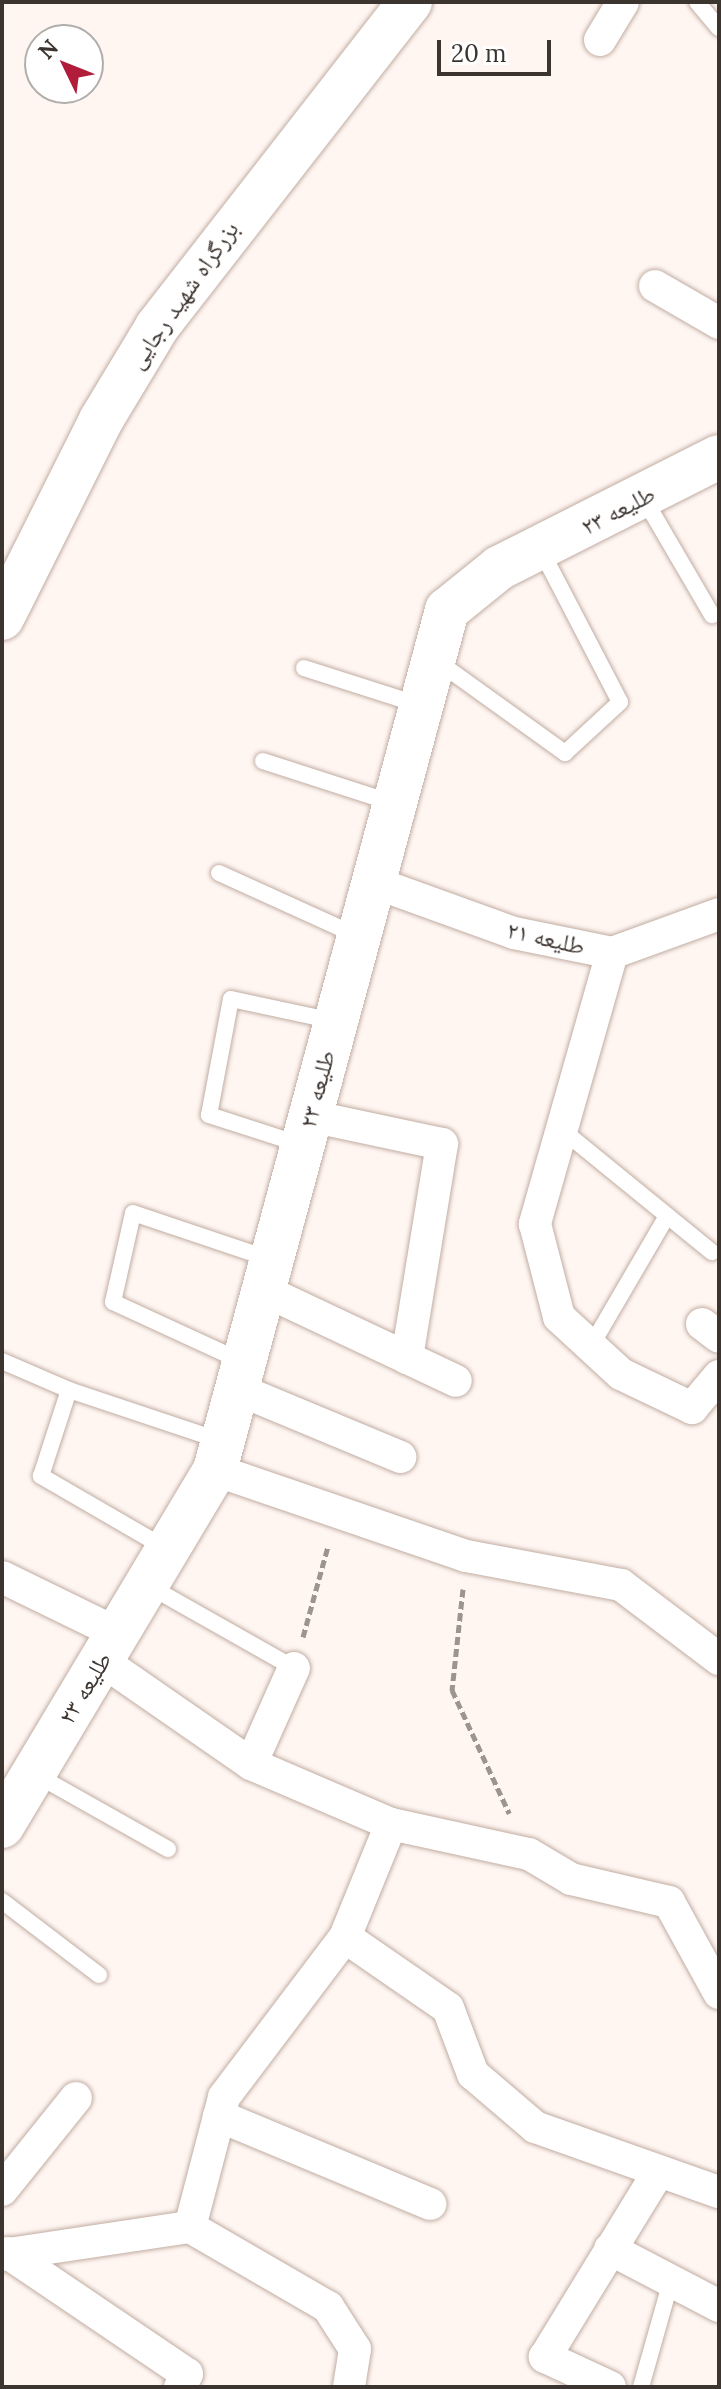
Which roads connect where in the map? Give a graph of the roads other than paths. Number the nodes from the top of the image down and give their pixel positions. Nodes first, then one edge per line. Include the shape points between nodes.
1 (410, 2) edge
2 (623, 2) edge
3 (697, 2) edge
4 (719, 28) edge
5 (600, 40) dead end
6 (655, 286) dead end
7 (719, 323) edge
8 (719, 457) edge
9 (643, 497) junction
10 (541, 548) junction
11 (712, 615) dead end
12 (2, 618) edge
13 (434, 659) junction
14 (304, 668) dead end
15 (421, 706) junction
16 (263, 761) dead end
17 (395, 804) junction
18 (219, 873) dead end
19 (373, 882) junction
20 (719, 914) edge
21 (359, 937) junction
22 (612, 953) junction
23 (336, 1021) junction
24 (561, 1129) junction
25 (306, 1130) junction
26 (667, 1216) junction
27 (712, 1252) dead end
28 (267, 1275) junction
29 (591, 1346) junction
30 (407, 1358) junction
31 (2, 1361) edge
32 (240, 1376) junction
33 (719, 1376) edge
34 (456, 1381) dead end
35 (69, 1390) junction
36 (218, 1455) junction
37 (400, 1457) dead end
38 (157, 1567) junction
39 (2, 1577) edge
40 (109, 1647) junction
41 (719, 1659) edge
42 (294, 1668) joint
43 (251, 1764) junction
44 (33, 1773) junction
45 (3, 1822) edge
46 (391, 1824) junction
47 (168, 1849) dead end
48 (2, 1901) edge
49 (345, 1937) junction
50 (99, 1975) dead end
51 (719, 1993) edge
52 (76, 2098) dead end
53 (219, 2116) junction
54 (657, 2174) junction
55 (2, 2190) edge
56 (719, 2192) edge
57 (430, 2204) dead end
58 (190, 2227) junction
59 (610, 2249) junction
60 (5, 2254) edge
61 (671, 2281) junction
62 (719, 2306) edge
63 (180, 2387) edge
64 (349, 2387) edge
65 (610, 2387) edge
66 (641, 2387) edge

1 - 12 main road, بزرگراه شهید رجایی via 157,327 101,420
2 - 5 street
3 - 4 lane
6 - 7 street
8 - 9 main road, طلیعه ۲۳
9 - 10 main road, طلیعه ۲۳
9 - 11 lane
10 - 13 main road, طلیعه ۲۳ via 499,568 447,610
10 - 13 lane via 620,702 565,753
13 - 15 main road, طلیعه ۲۳
14 - 15 lane
15 - 17 main road, طلیعه ۲۳
16 - 17 lane
17 - 19 main road, طلیعه ۲۳
18 - 21 lane
19 - 21 main road, طلیعه ۲۳
19 - 22 street, طلیعه ۲۱ via 514,933
20 - 22 street, طلیعه ۲۱ via 708,924
21 - 23 main road, طلیعه ۲۳
22 - 24 street
23 - 25 main road, طلیعه ۲۳
23 - 25 lane via 231,999 209,1115
24 - 26 lane
24 - 29 street via 535,1224 559,1317
25 - 28 main road, طلیعه ۲۳
25 - 30 street via 442,1144
26 - 27 lane
26 - 29 lane
28 - 30 street
28 - 32 main road, طلیعه ۲۳
28 - 32 lane via 133,1213 113,1302
29 - 33 street via 621,1374 692,1408
30 - 34 street
31 - 35 lane
32 - 36 main road, طلیعه ۲۳
32 - 37 street
35 - 36 lane
35 - 38 lane via 41,1476
36 - 38 main road, طلیعه ۲۳
36 - 41 street via 338,1512 466,1556 621,1585
38 - 40 main road, طلیعه ۲۳
38 - 42 lane
39 - 40 street
40 - 43 street
40 - 44 main road, طلیعه ۲۳
42 - 43 street
43 - 46 street
44 - 45 main road, طلیعه ۲۳
44 - 47 lane
46 - 49 street
46 - 51 street via 529,1854 571,1879 669,1902
48 - 50 lane
49 - 53 street via 224,2097
49 - 54 street via 448,2008 473,2074 535,2127
52 - 55 street
53 - 57 street
53 - 58 street
54 - 56 street
54 - 59 street
58 - 60 street
58 - 64 street via 328,2307 355,2349
59 - 61 street
59 - 65 street via 545,2357
60 - 63 street via 187,2374
61 - 62 street
61 - 66 lane

